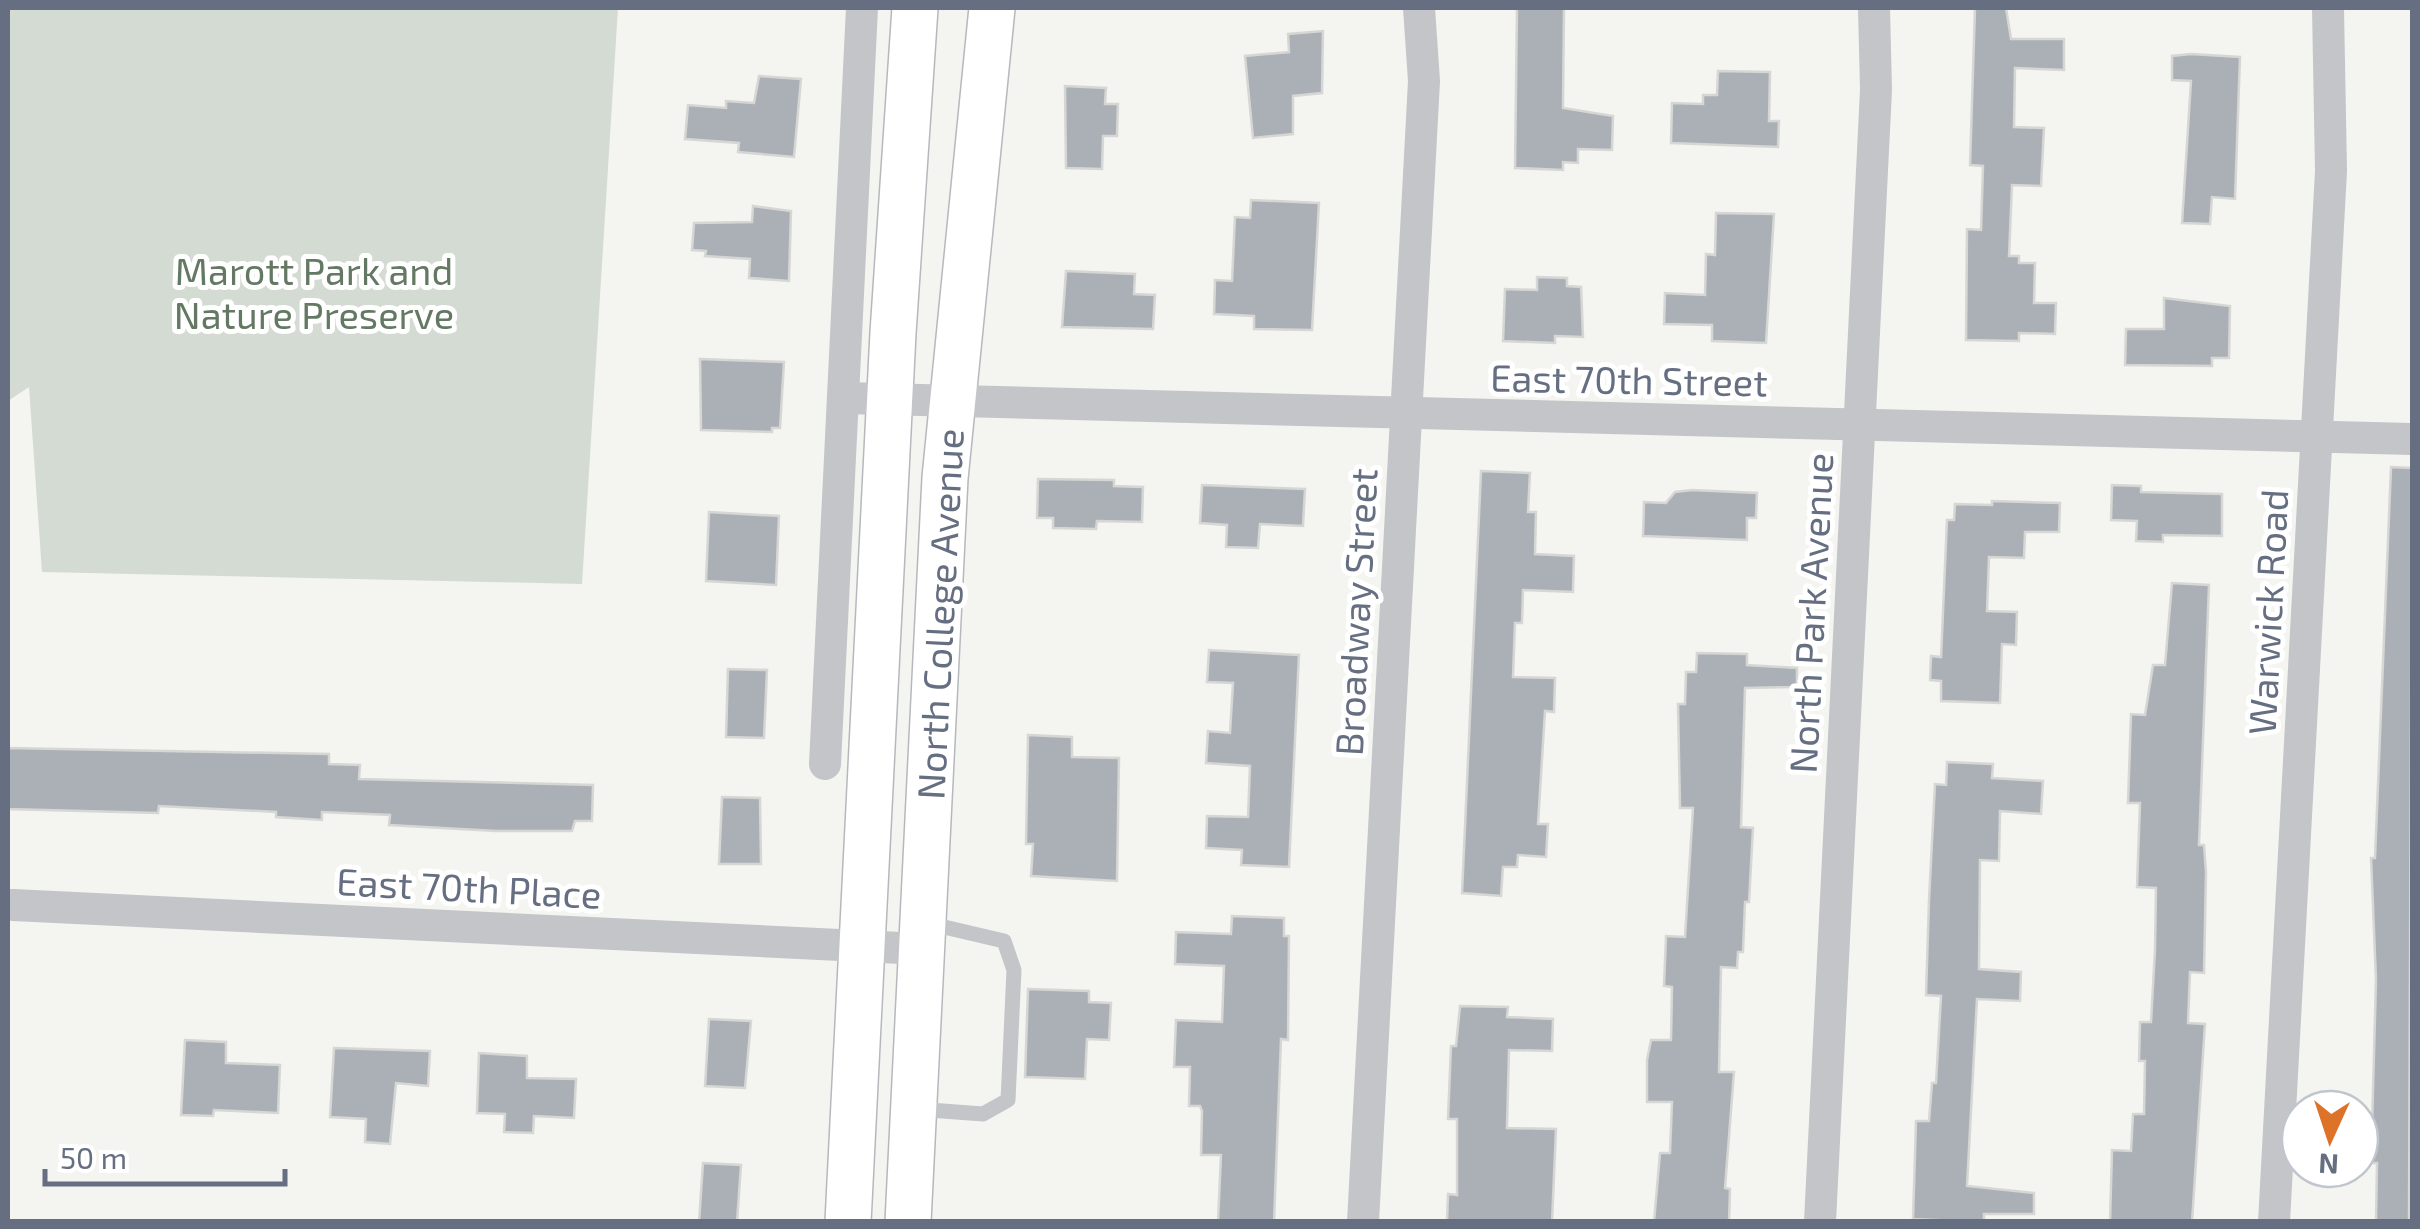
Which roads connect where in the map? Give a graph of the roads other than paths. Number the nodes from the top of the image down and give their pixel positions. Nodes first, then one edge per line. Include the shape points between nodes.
1 (862, 8) edge
2 (915, 8) edge
3 (992, 8) edge
4 (1419, 8) edge
5 (1874, 8) edge
6 (2328, 8) edge
7 (844, 398) junction
8 (890, 400) junction
9 (951, 401) junction
10 (1406, 413) junction
11 (1860, 424) junction
12 (2316, 436) junction
13 (2412, 439) edge
14 (825, 764) dead end
15 (13, 905) dead end
16 (922, 936) junction
17 (863, 946) junction
18 (913, 1108) junction
19 (848, 1222) edge
20 (908, 1222) edge
21 (1363, 1222) edge
22 (1820, 1222) edge
23 (2274, 1222) edge

1 - 7 street
2 - 8 main road, North College Avenue
3 - 9 main road, North College Avenue
4 - 10 street, Broadway Street via 1424,81
5 - 11 street, North Park Avenue
6 - 12 street, Warwick Road via 2332,142
7 - 8 street, East 70th Street
7 - 14 street
8 - 9 street, East 70th Street
8 - 17 main road, North College Avenue
9 - 10 street, East 70th Street
9 - 16 main road, North College Avenue
10 - 11 street, East 70th Street
10 - 21 street, Broadway Street
11 - 12 street, East 70th Street
11 - 22 street, North Park Avenue
12 - 13 street, East 70th Street
12 - 23 street, Warwick Road
15 - 17 street, East 70th Place
16 - 17 street, East 70th Place
16 - 18 main road, North College Avenue
16 - 18 lane via 952,932 1004,941 1014,970 1008,1100 983,1114
17 - 19 main road, North College Avenue
18 - 20 main road, North College Avenue

